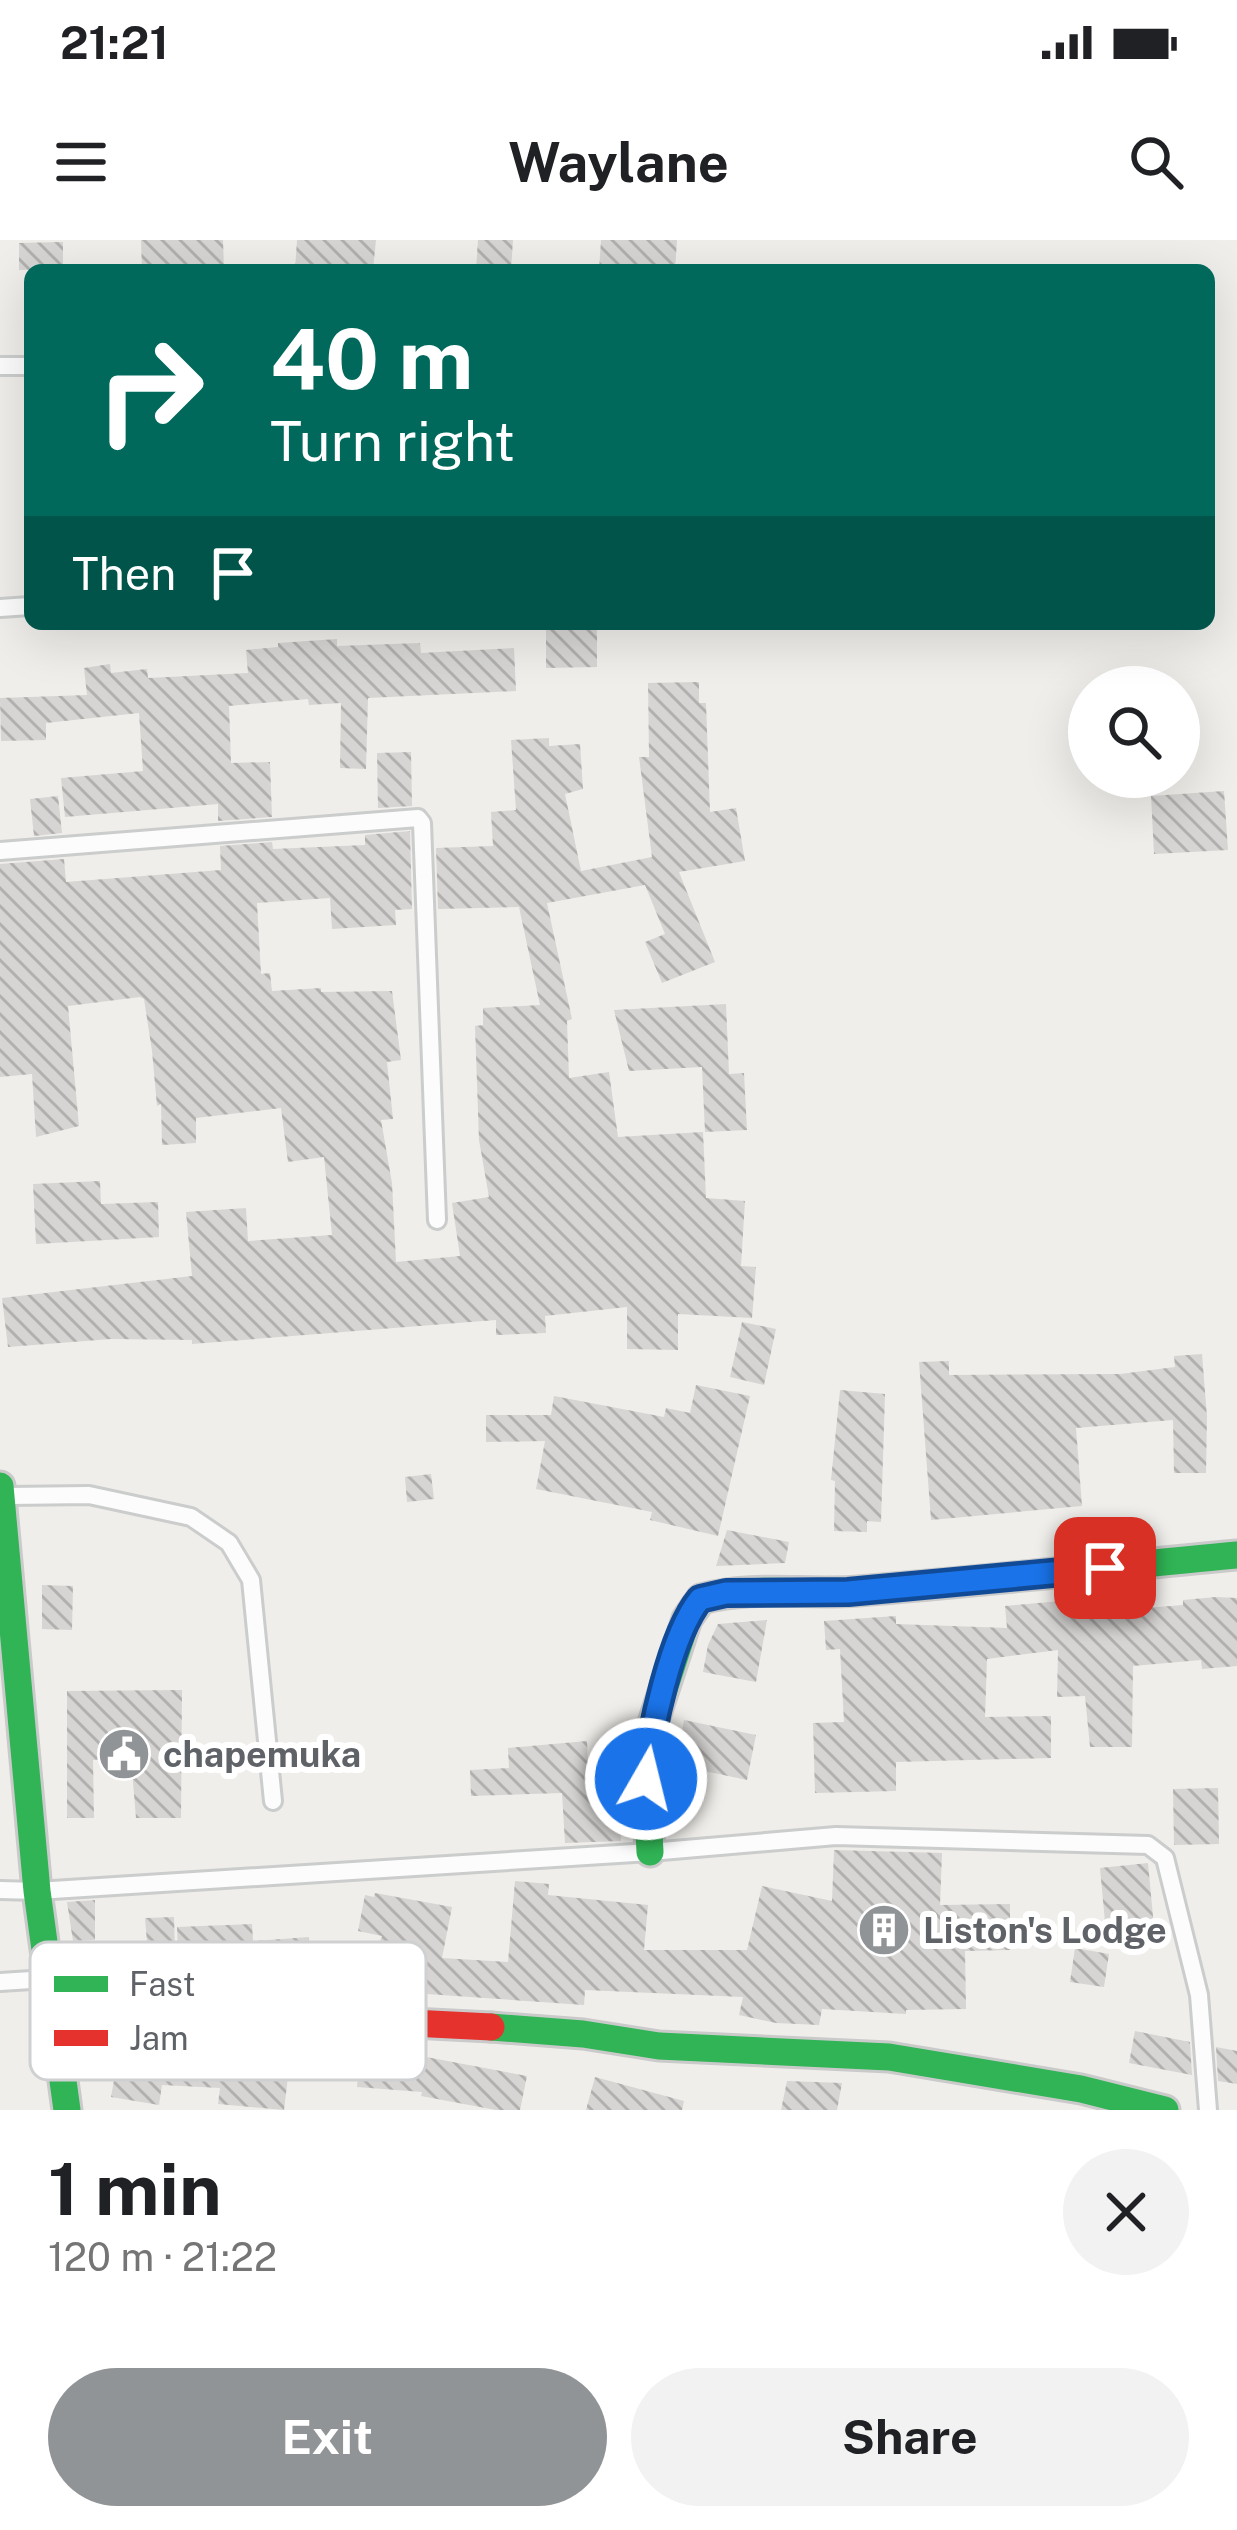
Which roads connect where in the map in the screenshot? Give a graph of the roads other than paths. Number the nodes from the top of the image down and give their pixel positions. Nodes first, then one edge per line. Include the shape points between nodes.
1 (0, 851) edge
2 (437, 1220) dead end
3 (0, 1486) edge
4 (1, 1496) edge
5 (1237, 1555) edge
6 (4, 1567) edge
7 (273, 1801) dead end
8 (650, 1852) junction
9 (0, 1890) edge
10 (38, 1892) junction
11 (46, 1942) edge
12 (0, 1982) edge
13 (30, 1988) edge
14 (426, 2022) edge
15 (63, 2080) edge
16 (67, 2110) edge
17 (1165, 2110) edge
18 (1208, 2110) edge

1 - 2 lane via 418,818
3 - 4 street
4 - 6 street
4 - 7 lane via 110,1499 191,1516 229,1543 251,1580
5 - 8 street via 700,1599 650,1732
6 - 10 street
8 - 10 lane
8 - 18 lane via 836,1836 1148,1845 1165,1858 1199,1995
9 - 10 lane
10 - 11 street
12 - 13 lane
14 - 17 street via 658,2046 890,2057
15 - 16 street

